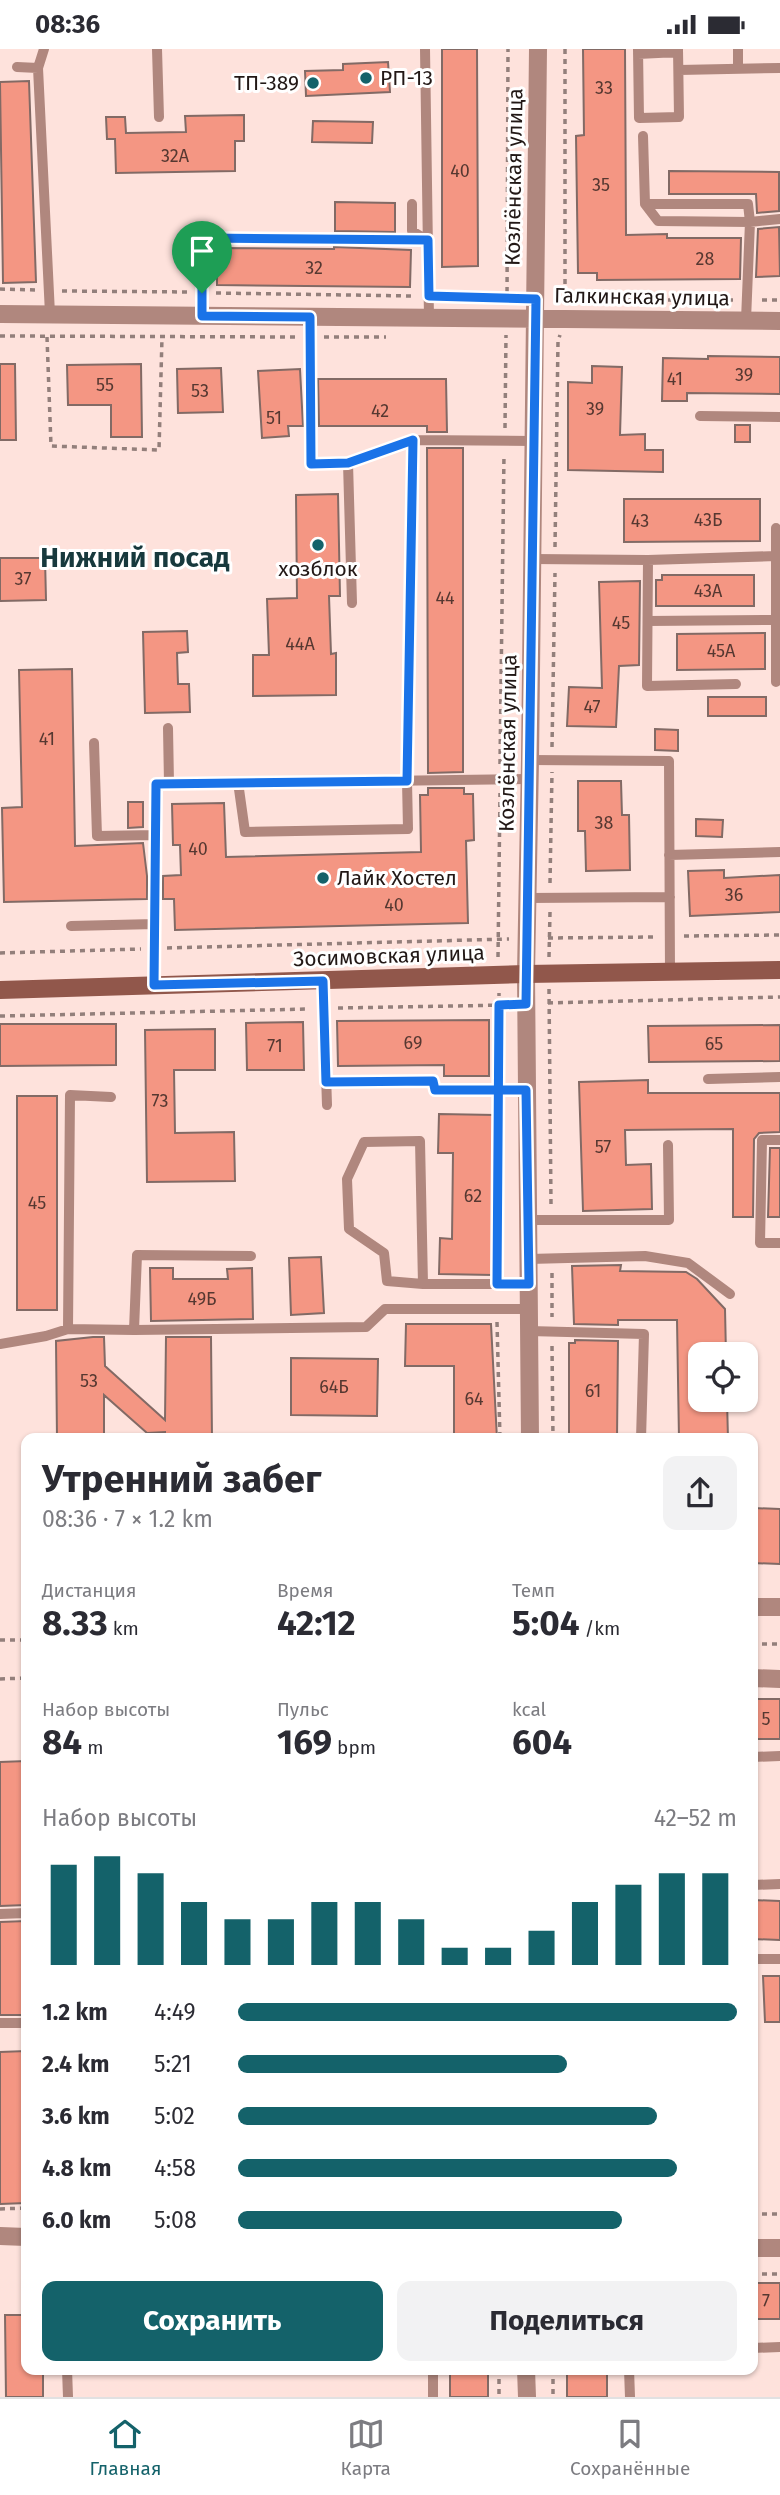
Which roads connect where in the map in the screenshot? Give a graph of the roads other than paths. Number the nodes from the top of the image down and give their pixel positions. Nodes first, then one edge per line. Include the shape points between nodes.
1 (44, 49) edge
2 (157, 49) edge
3 (425, 49) edge
4 (538, 49) edge
5 (738, 49) edge
6 (678, 50) edge
7 (638, 51) edge
8 (17, 67) dead end
9 (38, 68) junction
10 (780, 68) edge
11 (738, 69) junction
12 (678, 70) junction
13 (159, 117) dead end
14 (643, 137) dead end
15 (412, 204) dead end
16 (645, 204) junction
17 (780, 219) edge
18 (750, 222) junction
19 (428, 240) junction
20 (0, 314) edge
21 (50, 314) junction
22 (202, 316) junction
23 (310, 317) junction
24 (429, 318) junction
25 (536, 318) junction
26 (746, 320) junction
27 (780, 321) edge
28 (700, 416) dead end
29 (780, 417) edge
30 (413, 440) junction
31 (534, 441) junction
32 (348, 463) junction
33 (776, 528) dead end
34 (776, 556) junction
35 (533, 559) junction
36 (648, 560) junction
37 (778, 597) edge
38 (352, 603) dead end
39 (776, 620) junction
40 (648, 621) junction
41 (776, 682) dead end
42 (736, 684) dead end
43 (168, 728) dead end
44 (94, 743) dead end
45 (530, 760) junction
46 (407, 762) junction
47 (530, 779) junction
48 (424, 780) junction
49 (407, 781) junction
50 (238, 782) junction
51 (169, 783) junction
52 (155, 835) junction
53 (780, 852) edge
54 (669, 855) junction
55 (670, 897) junction
56 (528, 898) junction
57 (155, 924) junction
58 (71, 926) dead end
59 (780, 970) edge
60 (670, 972) junction
61 (526, 974) junction
62 (323, 981) junction
63 (154, 985) junction
64 (0, 990) edge
65 (780, 1077) edge
66 (708, 1079) dead end
67 (326, 1082) junction
68 (526, 1090) junction
69 (111, 1097) dead end
70 (327, 1105) dead end
71 (780, 1140) edge
72 (668, 1145) dead end
73 (528, 1220) junction
74 (780, 1243) edge
75 (251, 1256) dead end
76 (529, 1259) junction
77 (423, 1284) junction
78 (529, 1284) junction
79 (730, 1294) dead end
80 (529, 1309) junction
81 (68, 1329) junction
82 (134, 1330) junction
83 (529, 1331) junction
84 (0, 1344) edge
85 (530, 1433) edge
86 (641, 1433) edge
87 (758, 1607) edge
88 (780, 1607) edge
89 (758, 1678) edge
90 (780, 1679) edge
91 (780, 1756) edge
92 (758, 1757) edge
93 (780, 1884) edge
94 (758, 1885) edge
95 (21, 1913) edge
96 (0, 1914) edge
97 (758, 1959) edge
98 (780, 1959) edge
99 (21, 2023) edge
100 (0, 2024) edge
101 (0, 2236) edge
102 (21, 2237) edge
103 (758, 2248) edge
104 (780, 2248) edge
105 (780, 2347) edge
106 (758, 2348) edge
107 (67, 2375) edge
108 (433, 2375) edge
109 (526, 2375) edge
110 (629, 2375) edge
111 (68, 2397) edge
112 (433, 2397) edge
113 (527, 2397) edge
114 (630, 2397) edge

1 - 9 lane
2 - 13 lane
3 - 19 lane
4 - 25 street, Козлёнская улица
5 - 11 lane
6 - 7 lane
6 - 12 lane
7 - 12 lane via 639,118 679,117
8 - 9 lane
9 - 21 lane
10 - 11 lane
11 - 12 lane
14 - 16 lane
15 - 19 lane via 412,231
16 - 18 lane via 658,221
16 - 18 lane via 748,204
17 - 18 lane
18 - 26 lane
19 - 22 lane via 202,238
19 - 24 lane
20 - 21 street, Галкинская улица
21 - 22 street, Галкинская улица
22 - 23 street, Галкинская улица
23 - 24 street, Галкинская улица
23 - 32 lane via 311,464
24 - 25 street, Галкинская улица
25 - 26 street, Галкинская улица
25 - 31 street, Козлёнская улица
26 - 27 street, Галкинская улица
28 - 29 lane
30 - 31 lane
30 - 32 lane
30 - 46 lane
31 - 35 street, Козлёнская улица
32 - 38 lane
33 - 34 lane
34 - 36 lane
34 - 37 lane
35 - 36 lane
35 - 45 street, Козлёнская улица
36 - 40 lane
37 - 39 lane
39 - 40 lane
39 - 41 lane
40 - 42 lane via 648,686
43 - 51 lane
44 - 52 lane via 97,836
45 - 47 street, Козлёнская улица
45 - 54 lane via 669,761
46 - 48 lane
46 - 49 lane
47 - 48 lane
47 - 56 street, Козлёнская улица
48 - 49 lane
49 - 50 lane
49 - 50 lane via 408,829 245,832
50 - 51 lane
51 - 52 lane via 156,784
52 - 57 lane
53 - 54 lane
54 - 55 lane
55 - 56 lane
55 - 60 lane
56 - 61 street, Козлёнская улица
57 - 58 lane
57 - 63 lane
59 - 60 street, Зосимовская улица
60 - 61 street, Зосимовская улица
61 - 62 street, Зосимовская улица
61 - 68 street, Козлёнская улица
62 - 63 street, Зосимовская улица
62 - 67 lane
63 - 64 street, Зосимовская улица
65 - 66 lane
67 - 68 lane via 433,1081 435,1090
67 - 70 lane
68 - 73 street, Козлёнская улица
69 - 81 lane via 71,1095
71 - 74 lane via 762,1140 760,1243
72 - 73 lane via 669,1220
73 - 76 street, Козлёнская улица
75 - 82 lane via 137,1255
76 - 78 street, Козлёнская улица
76 - 79 lane via 645,1256 688,1263
77 - 77 lane via 420,1141 364,1142 347,1179 349,1229 384,1253 387,1282
77 - 78 lane
78 - 80 street, Козлёнская улица
80 - 82 lane via 385,1309 366,1327
80 - 83 street, Козлёнская улица
81 - 82 lane
81 - 84 lane
83 - 85 street, Козлёнская улица
83 - 86 lane via 644,1334
87 - 88 street
89 - 90 street
91 - 92 lane
93 - 94 lane
95 - 96 lane
97 - 98 lane
99 - 100 lane
101 - 102 street
103 - 104 street
105 - 106 lane
107 - 111 lane
108 - 112 lane
109 - 113 street
110 - 114 lane

